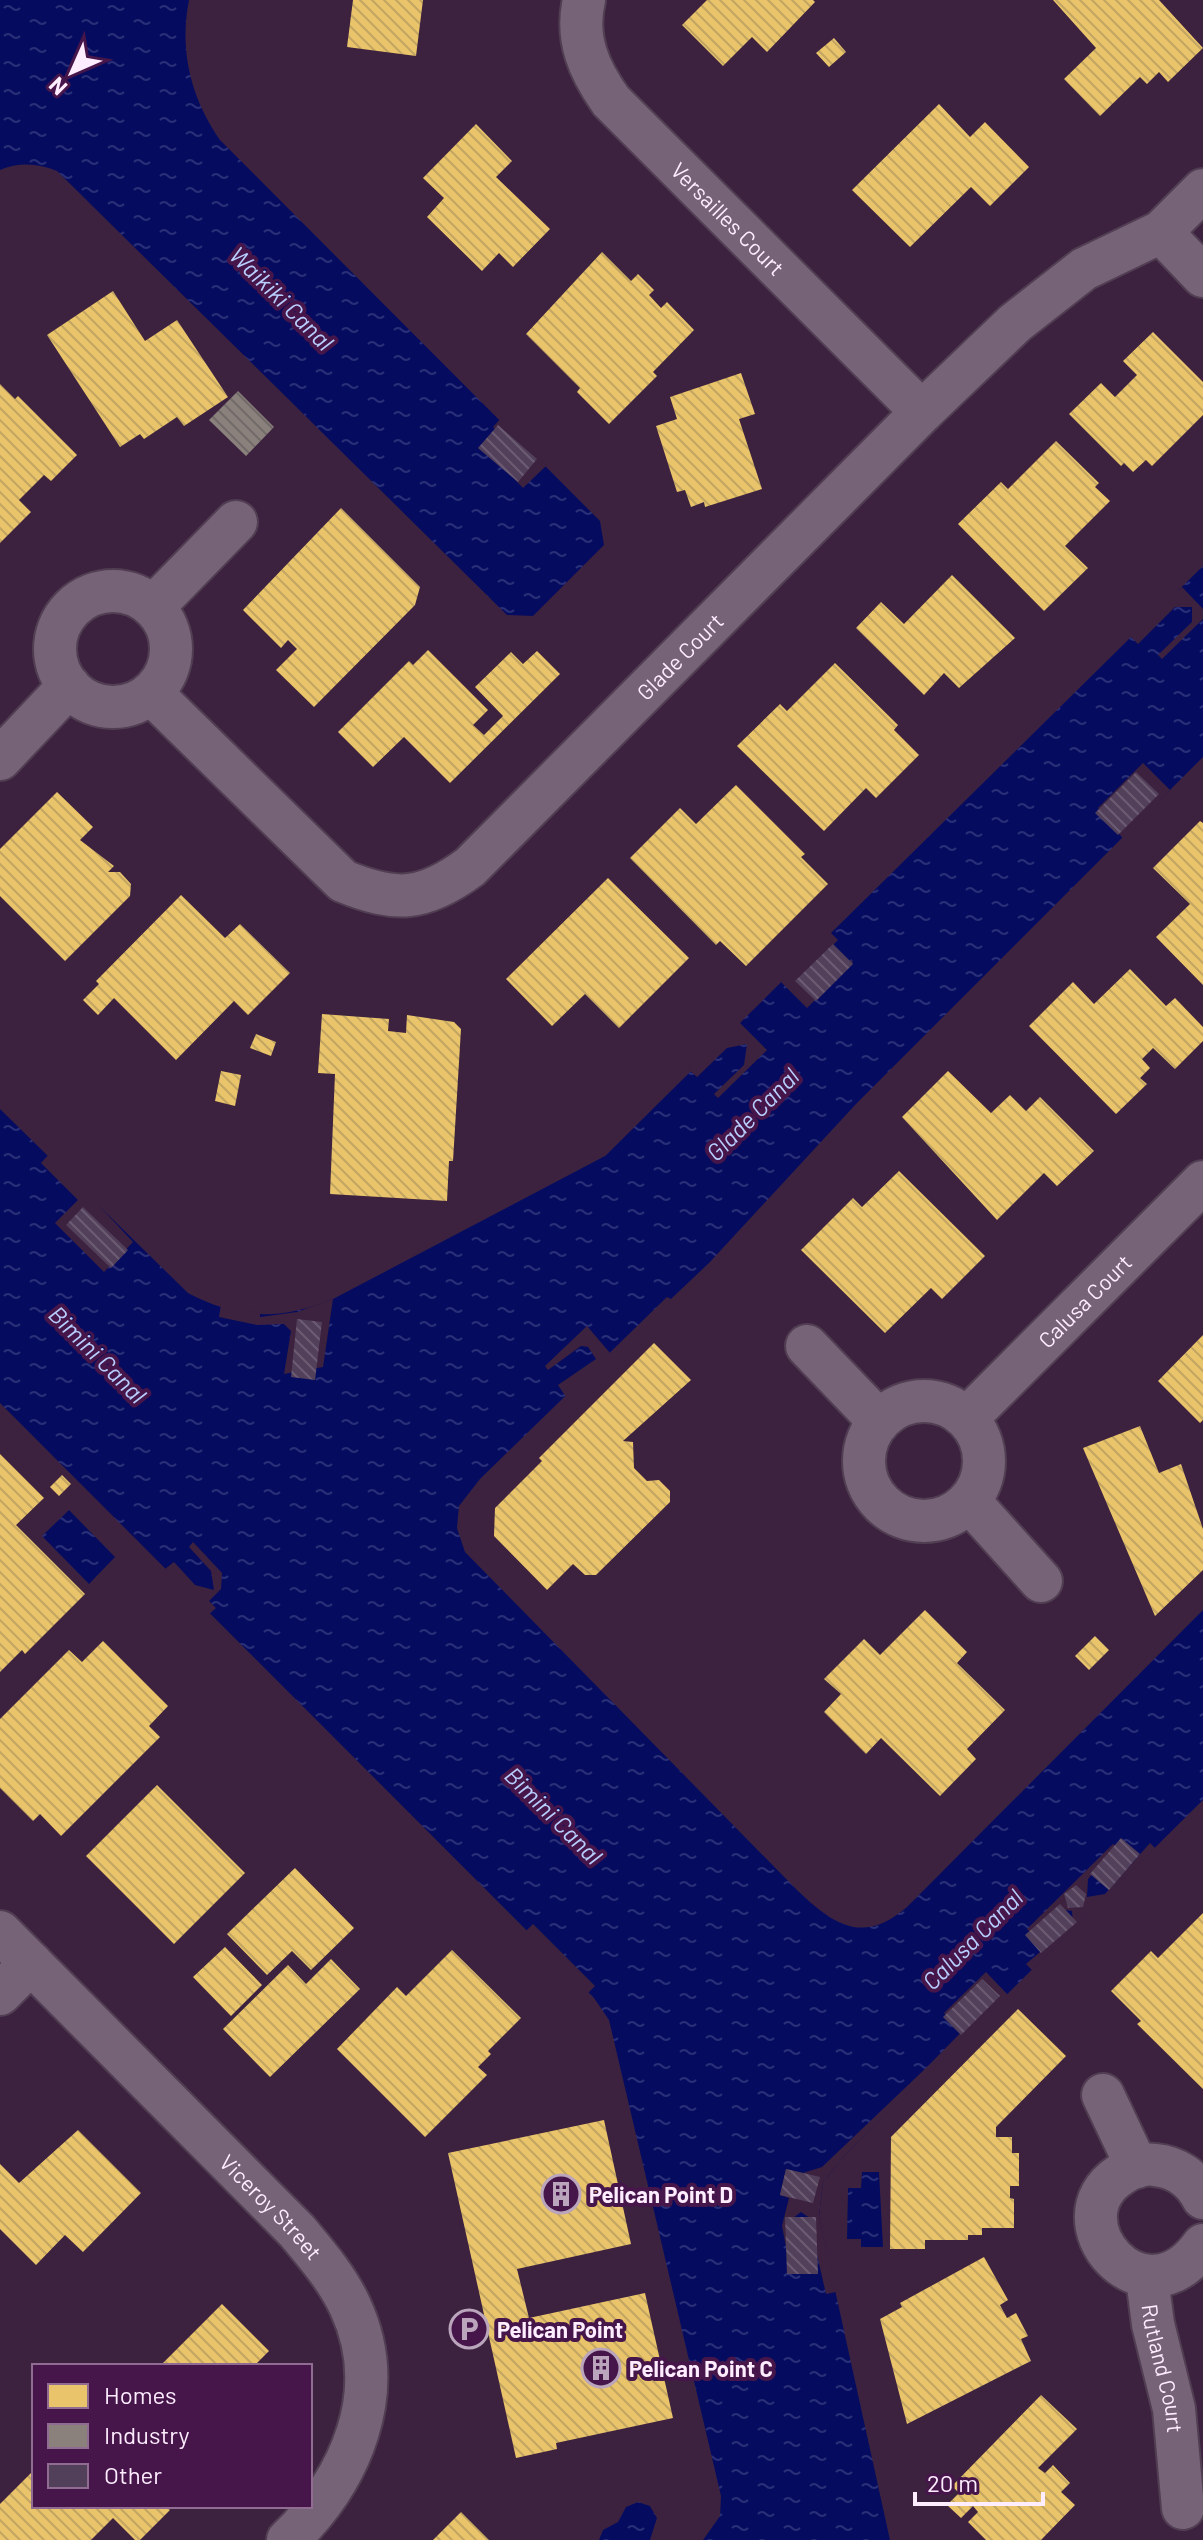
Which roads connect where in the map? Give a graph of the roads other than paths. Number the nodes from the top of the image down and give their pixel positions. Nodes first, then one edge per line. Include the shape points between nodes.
1 (584, 0) edge
2 (1203, 190) edge
3 (1161, 232) junction
4 (1203, 276) edge
5 (922, 412) junction
6 (69, 686) junction
7 (151, 693) junction
8 (0, 759) edge
9 (1203, 1182) edge
10 (807, 1346) dead end
11 (967, 1418) junction
12 (879, 1421) junction
13 (969, 1501) junction
14 (1041, 1581) dead end
15 (0, 1932) edge
16 (31, 1963) junction
17 (0, 1994) edge
18 (1103, 2095) dead end
19 (1137, 2167) junction
20 (1203, 2198) edge
21 (1203, 2245) edge
22 (1147, 2278) junction
23 (1183, 2508) dead end
24 (288, 2540) edge

1 - 5 street, Versailles Court via 583,47 611,101
2 - 3 street, Glade Court
3 - 4 street
3 - 5 street, Glade Court via 1084,269 1043,299
5 - 7 street, Glade Court via 470,867 427,893 401,898 343,881
6 - 7 street via 105,706 123,706
6 - 7 street via 56,659 55,640 71,609 102,592 121,591 158,602 167,630 170,657
6 - 8 street
9 - 11 street, Calusa Court
10 - 12 street
11 - 12 street via 930,1401 902,1406
11 - 13 street via 983,1448 984,1467
12 - 13 street via 864,1455 865,1474 884,1506 900,1517 928,1521 955,1514
13 - 14 street
15 - 16 street, Viceroy Street
16 - 17 street
16 - 24 street, Viceroy Street via 297,2231 323,2261 352,2310 366,2364 362,2423 328,2497
18 - 19 street
19 - 20 street via 1176,2170
19 - 22 street, Rutland Court via 1112,2180 1101,2196 1097,2231 1120,2266
21 - 22 street, Rutland Court via 1176,2271
22 - 23 street, Rutland Court via 1174,2409

